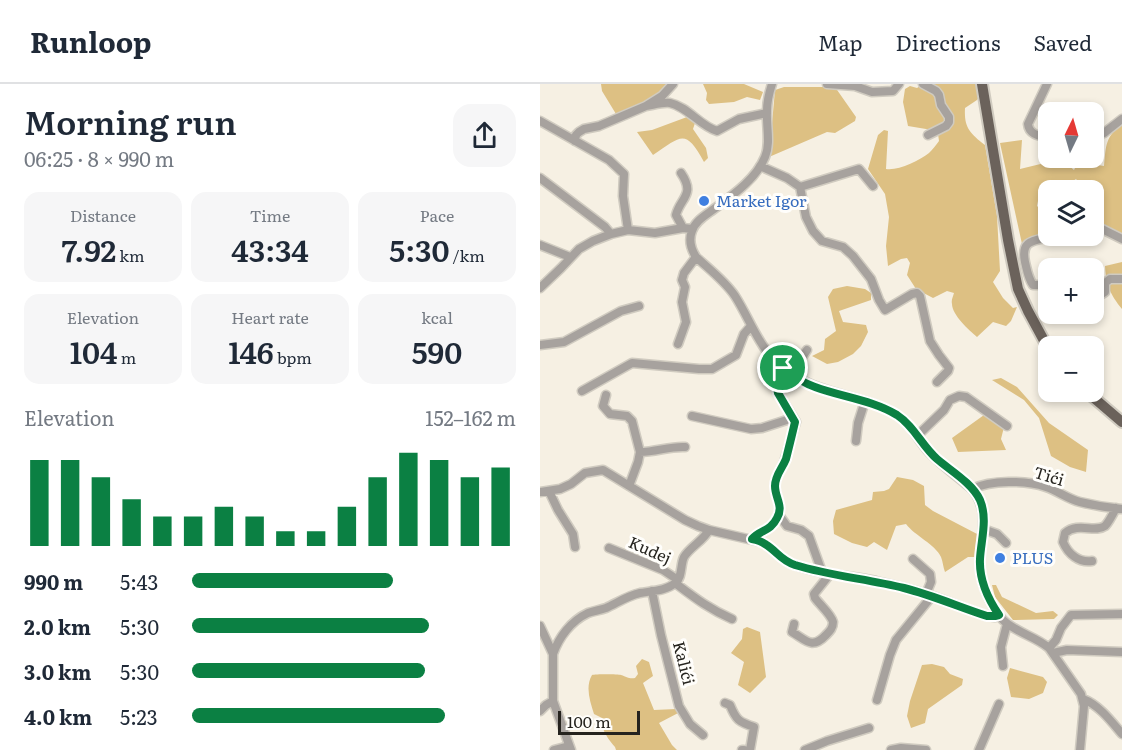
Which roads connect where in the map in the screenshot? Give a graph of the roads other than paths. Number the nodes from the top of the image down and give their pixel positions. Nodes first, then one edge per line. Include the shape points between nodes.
1 (673, 84) edge
2 (772, 84) edge
3 (827, 84) edge
4 (899, 84) edge
5 (923, 84) edge
6 (982, 84) edge
7 (1047, 84) edge
8 (1038, 102) edge
9 (1038, 103) edge
10 (646, 106) junction
11 (766, 113) junction
12 (1122, 119) edge
13 (540, 122) edge
14 (1104, 133) edge
15 (928, 135) dead end
16 (1038, 136) edge
17 (575, 141) junction
18 (760, 166) junction
19 (681, 173) dead end
20 (540, 178) edge
21 (873, 186) dead end
22 (800, 187) junction
23 (688, 229) junction
24 (628, 230) junction
25 (1104, 230) edge
26 (611, 234) junction
27 (1038, 240) edge
28 (1122, 240) edge
29 (540, 245) edge
30 (570, 256) junction
31 (696, 257) junction
32 (1122, 279) edge
33 (1038, 285) dead end
34 (540, 288) edge
35 (1104, 293) edge
36 (639, 306) dead end
37 (751, 326) junction
38 (1042, 336) edge
39 (678, 344) dead end
40 (540, 345) edge
41 (807, 350) dead end
42 (787, 371) junction
43 (937, 382) dead end
44 (582, 391) dead end
45 (606, 395) dead end
46 (865, 401) junction
47 (1099, 402) edge
48 (692, 417) dead end
49 (793, 418) junction
50 (1122, 422) edge
51 (1007, 426) dead end
52 (917, 436) junction
53 (856, 441) dead end
54 (685, 447) dead end
55 (640, 452) junction
56 (629, 486) junction
57 (972, 489) junction
58 (544, 492) edge
59 (1119, 509) edge
60 (779, 514) junction
61 (983, 529) junction
62 (709, 530) junction
63 (752, 539) junction
64 (1006, 543) dead end
65 (575, 547) dead end
66 (609, 548) dead end
67 (913, 559) dead end
68 (1092, 561) dead end
69 (826, 573) junction
70 (677, 581) junction
71 (652, 591) junction
72 (929, 595) junction
73 (1122, 614) edge
74 (999, 615) junction
75 (732, 619) dead end
76 (794, 624) dead end
77 (1007, 624) junction
78 (541, 630) edge
79 (1052, 648) junction
80 (1122, 652) edge
81 (553, 654) junction
82 (1003, 666) dead end
83 (1083, 699) junction
84 (877, 700) dead end
85 (553, 701) junction
86 (725, 703) dead end
87 (999, 704) dead end
88 (540, 711) edge
89 (869, 728) dead end
90 (1122, 734) edge
91 (703, 735) dead end
92 (570, 748) edge
93 (554, 750) edge
94 (750, 750) edge
95 (805, 750) edge
96 (891, 750) edge
97 (926, 750) edge
98 (978, 750) edge
99 (1080, 750) edge

1 - 10 street
2 - 11 street
3 - 4 street via 855,86 872,93 893,91
5 - 15 street via 936,91 949,117 946,126
6 - 38 main road via 1018,289
7 - 8 street
9 - 16 street via 1028,124 1028,129
10 - 11 street via 669,103 717,131 740,119
10 - 17 street via 584,129
11 - 18 street via 768,146
12 - 14 street
13 - 17 street
17 - 24 street via 609,160 624,174
18 - 22 street
18 - 23 street via 737,192
19 - 23 street via 687,190 676,215
20 - 26 street
21 - 22 street via 859,169
22 - 43 street via 813,231 822,241 843,247 853,256 871,279 885,310 912,294 920,296 930,342 949,368
23 - 24 street via 655,233
23 - 31 street via 690,247
24 - 26 street
25 - 28 street
26 - 30 street
27 - 33 street via 1024,246 1023,253 1030,281
29 - 30 street
30 - 34 street
31 - 37 street via 723,281
31 - 39 street via 682,280 686,322
32 - 35 street via 1110,279
36 - 40 street via 621,311 564,342
37 - 42 street via 766,350
37 - 44 street via 736,355 712,369 632,363
41 - 42 street
42 - 46 street via 814,387
42 - 49 street via 777,387
45 - 55 street via 605,410 632,421
46 - 52 street via 900,417
46 - 53 street
47 - 50 main road
48 - 49 street via 751,429
49 - 60 street via 793,432 775,487
51 - 52 street via 959,396 950,400
52 - 57 street via 931,454
54 - 55 street
55 - 56 street
56 - 58 street via 603,470 585,473 571,484
56 - 62 street
57 - 59 street, Tići via 1030,483 1081,503
57 - 61 street via 983,509
58 - 65 street via 573,534
59 - 68 street, Tići via 1102,528 1073,528 1065,533 1063,542 1068,551 1084,562
60 - 63 street via 771,527
60 - 69 street via 787,526 809,536
61 - 64 street via 998,534
61 - 74 street via 980,571
62 - 63 street
62 - 70 street via 684,557
63 - 69 street via 768,545 791,564
66 - 70 street, Kudej via 663,570
67 - 72 street via 930,574
69 - 72 street
69 - 76 street via 814,594 833,626 819,642 813,643 792,632
70 - 71 street
70 - 75 street, Kudej via 704,605
71 - 81 street via 628,596 577,620 562,636
71 - 91 street, Kalići via 679,706 690,724
72 - 74 street via 987,616
72 - 84 street via 896,640
73 - 79 street via 1071,615 1060,628
74 - 77 street
77 - 79 street
77 - 82 street via 1001,647
78 - 81 street
79 - 80 street
79 - 83 street
81 - 85 street
83 - 90 street via 1102,711
83 - 99 street
85 - 88 street
85 - 92 street
86 - 94 street via 730,705 734,717 754,727
87 - 98 street
89 - 95 street
92 - 93 street
96 - 97 street

